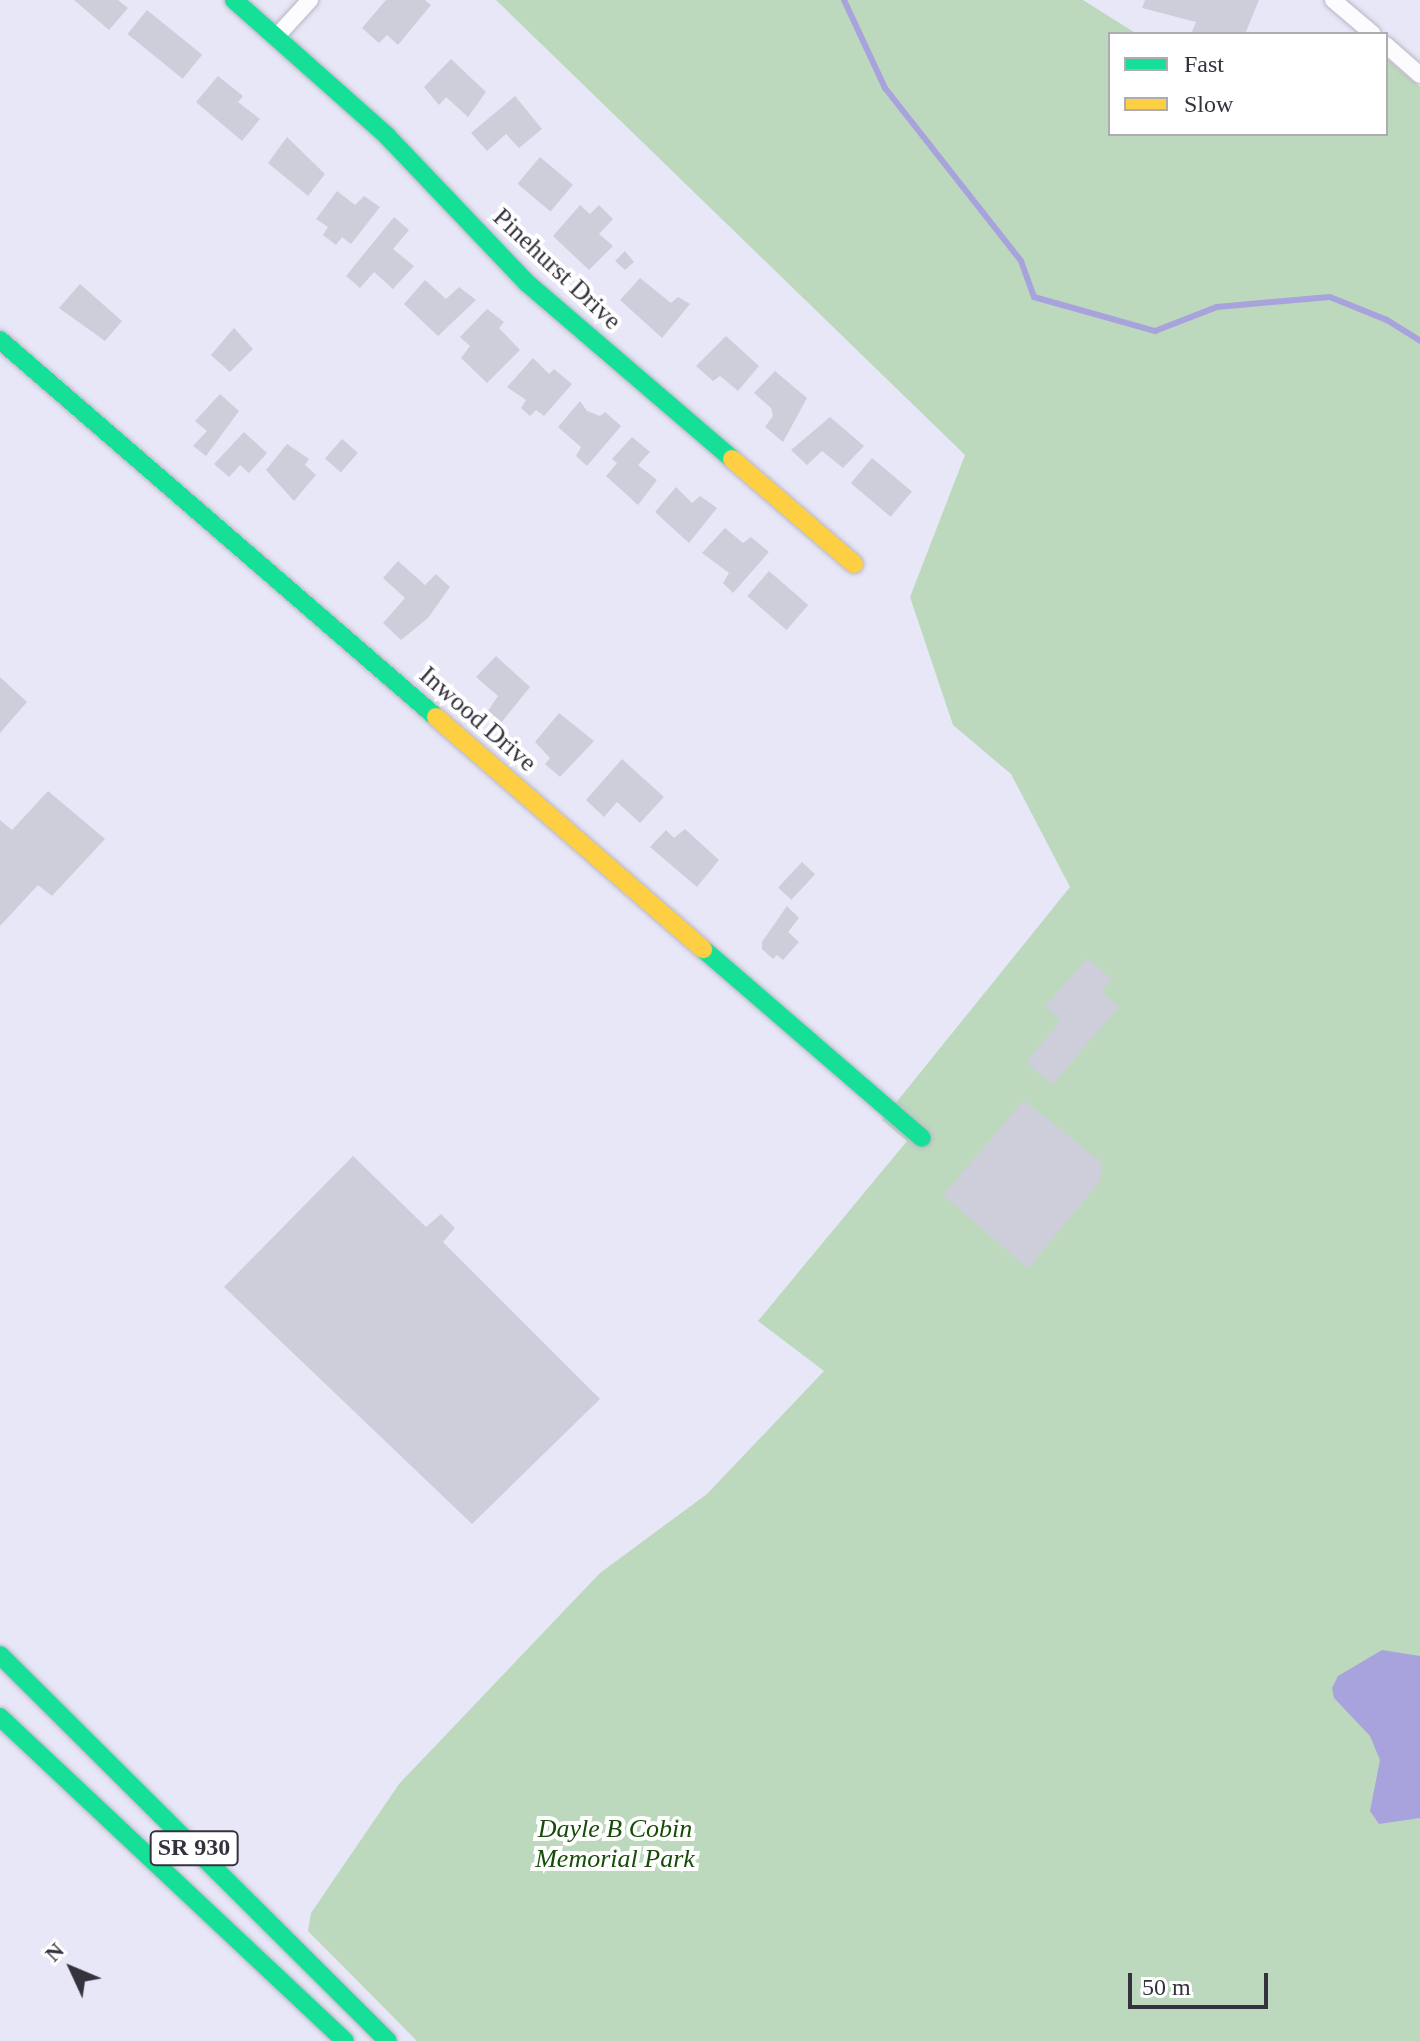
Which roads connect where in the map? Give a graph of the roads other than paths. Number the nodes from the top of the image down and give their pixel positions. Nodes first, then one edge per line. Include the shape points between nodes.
1 (234, 0) edge
2 (310, 0) edge
3 (1333, 0) edge
4 (1371, 32) edge
5 (277, 36) junction
6 (1388, 47) edge
7 (1420, 75) edge
8 (0, 340) edge
9 (854, 564) dead end
10 (922, 1138) dead end
11 (0, 1655) edge
12 (0, 1717) edge
13 (345, 2041) edge
14 (388, 2041) edge

1 - 5 main road, Pinehurst Drive
2 - 5 street
3 - 4 street
5 - 9 main road, Pinehurst Drive via 387,136 527,283
6 - 7 street
8 - 10 main road, Inwood Drive
11 - 14 main road, SR 930
12 - 13 main road, SR 930

